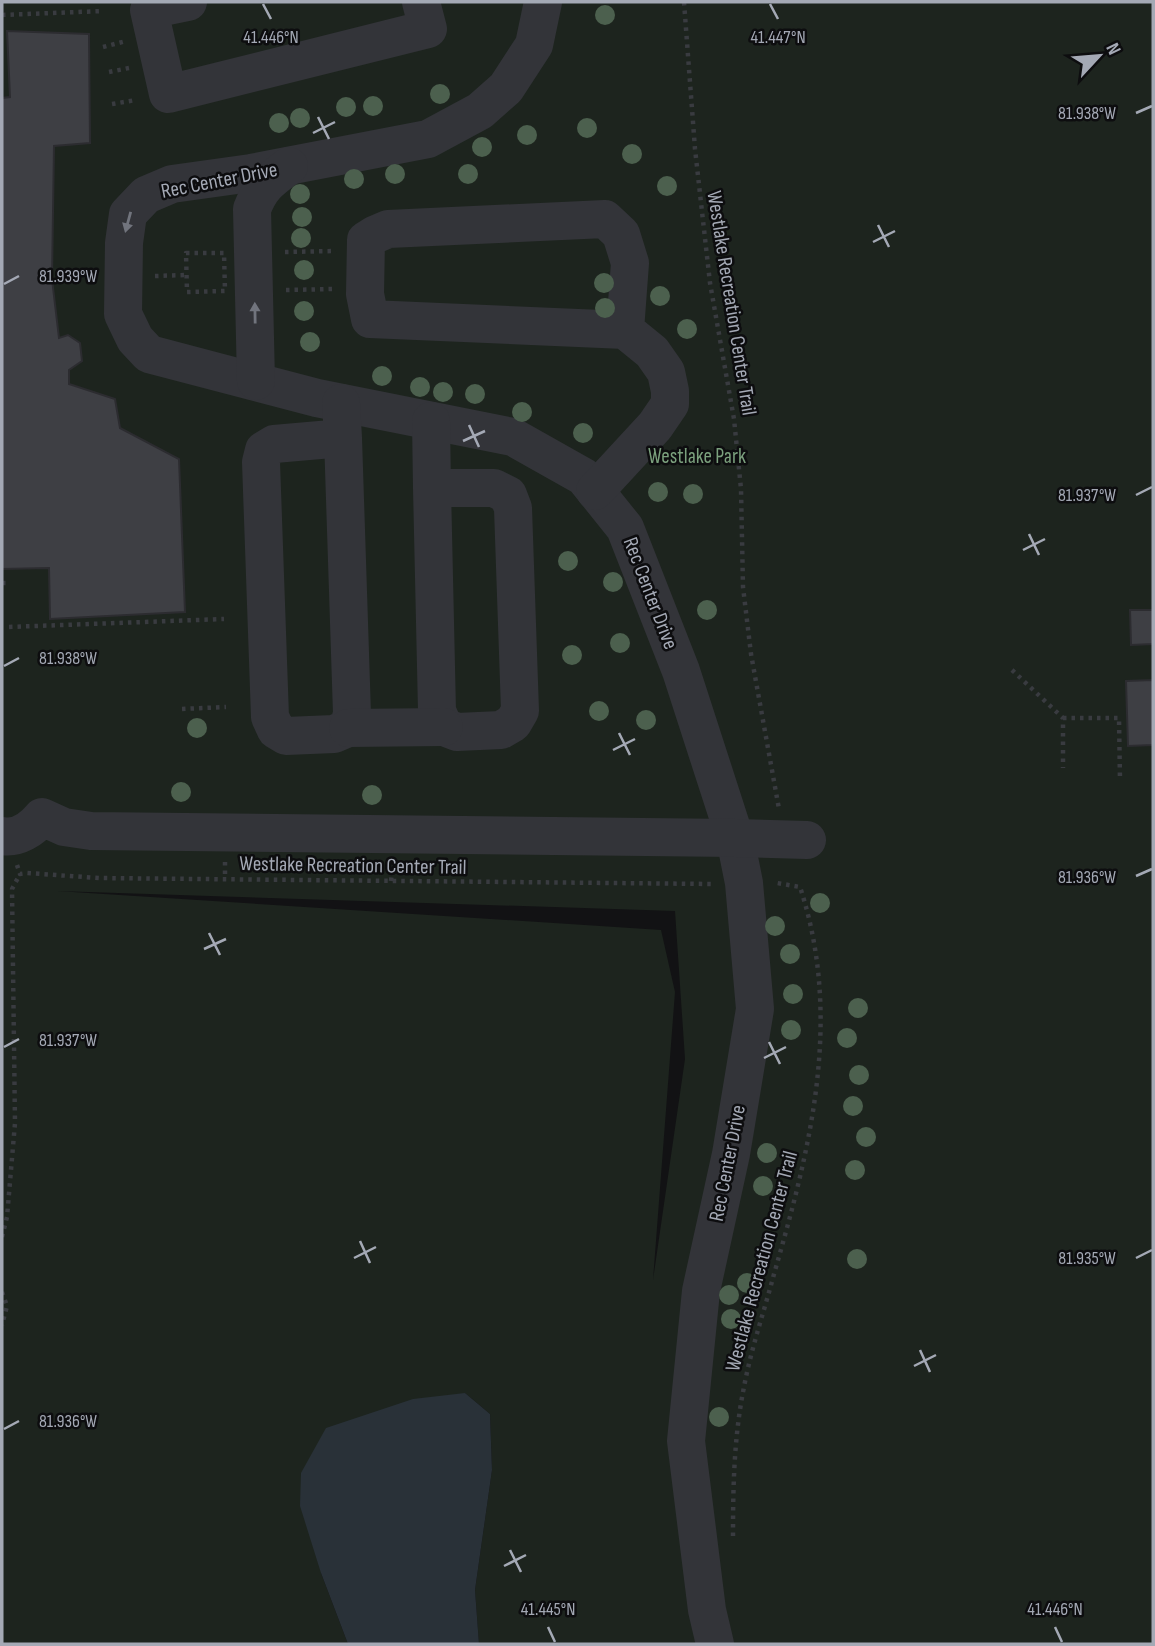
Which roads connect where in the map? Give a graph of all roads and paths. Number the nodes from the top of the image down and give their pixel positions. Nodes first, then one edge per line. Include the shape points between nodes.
1 (188, 2) edge
2 (421, 2) edge
3 (543, 2) edge
4 (684, 2) edge
5 (103, 11) dead end
6 (2, 15) edge
7 (289, 166) junction
8 (208, 179) junction
9 (252, 209) junction
10 (366, 250) junction
11 (277, 252) dead end
12 (186, 275) junction
13 (148, 276) dead end
14 (365, 289) junction
15 (278, 290) dead end
16 (625, 330) junction
17 (256, 381) junction
18 (342, 420) junction
19 (430, 421) junction
20 (432, 488) junction
21 (596, 491) junction
22 (224, 619) dead end
23 (9, 627) dead end
24 (1012, 670) dead end
25 (226, 707) dead end
26 (182, 709) dead end
27 (1063, 718) junction
28 (444, 727) junction
29 (348, 728) junction
30 (1063, 768) dead end
31 (1120, 781) dead end
32 (735, 838) junction
33 (795, 844) junction
34 (8, 846) edge
35 (20, 874) junction
36 (772, 883) dead end
37 (716, 884) dead end
38 (800, 887) junction
39 (2, 1237) edge
40 (2, 1292) edge
41 (2, 1325) edge
42 (733, 1544) dead end
43 (715, 1644) edge

1 - 2 street via 149,9 168,94 428,29
3 - 7 street, Rec Center Drive via 534,45 506,88 480,111 428,139
4 - 33 path, Westlake Recreation Center Trail via 708,270 737,440 745,609 759,701
5 - 6 path
7 - 8 street, Rec Center Drive
7 - 9 street via 258,193
8 - 9 street via 240,196
8 -> 17 street, Rec Center Drive via 172,184 145,195 128,215 123,314 135,339 149,354
17 -> 9 street
10 - 11 path
10 - 14 street
10 - 16 street via 366,240 388,229 604,219 621,234 630,263
12 - 12 path via 187,292 225,291 224,253 186,253
12 - 13 path
14 - 15 path
14 - 16 street via 370,319
16 - 21 street via 652,352 666,372 670,404
17 - 18 street, Rec Center Drive
18 - 19 street, Rec Center Drive
18 - 29 street via 352,714
18 - 29 street via 274,444 264,450 261,462 270,717 276,730 286,736 334,734
19 - 20 street
19 - 21 street, Rec Center Drive via 513,437 584,477
20 - 28 street via 437,711
20 - 28 street via 494,488 508,495 513,508 520,711 513,723 501,730 457,732
21 - 32 street, Rec Center Drive via 625,528 681,671
22 - 23 path
24 - 27 path
25 - 26 path
27 - 30 path
27 - 31 path via 1119,718
28 - 29 street
32 - 33 street
32 - 34 street via 91,831 64,827 42,817 26,832 10,838
32 - 43 street, Rec Center Drive via 744,883 755,1009 701,1291 686,1441 706,1610
33 - 38 path, Westlake Recreation Center Trail
34 - 35 path
35 - 37 path, Westlake Recreation Center Trail
35 - 39 path via 12,889 15,1123
36 - 38 path
38 - 42 path, Westlake Recreation Center Trail via 812,925 819,983 821,1022 814,1111 744,1385 736,1439
40 - 41 path via 7,1306

